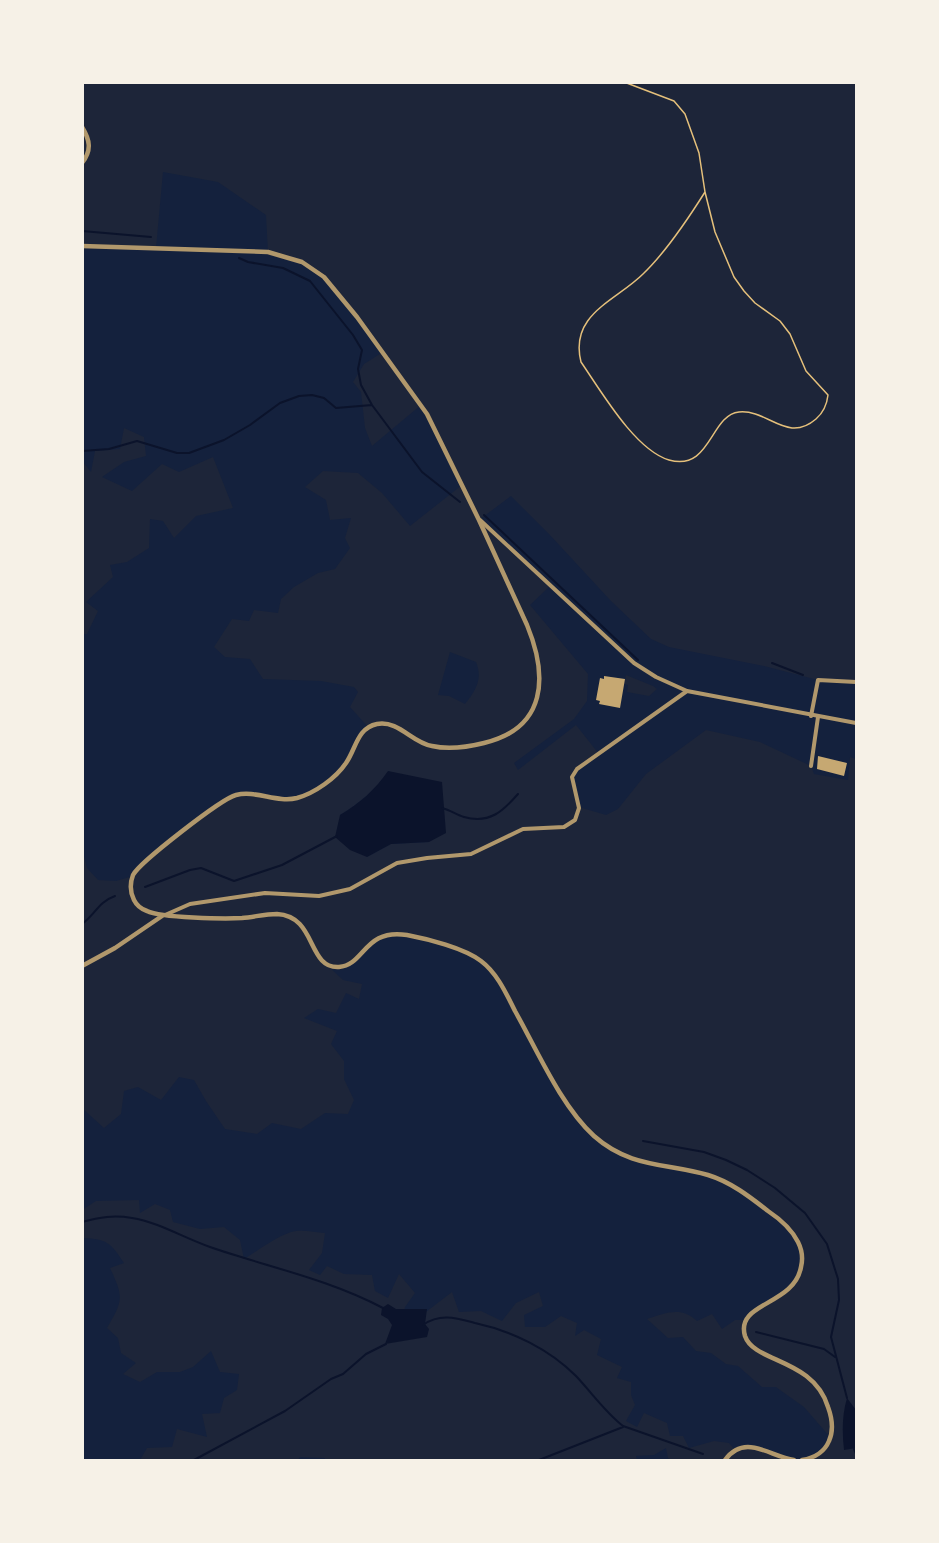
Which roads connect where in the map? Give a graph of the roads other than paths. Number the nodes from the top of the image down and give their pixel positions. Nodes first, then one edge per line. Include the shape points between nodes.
1 (82, 127) edge
2 (82, 163) edge
3 (82, 246) edge
4 (479, 520) junction
5 (856, 682) edge
6 (687, 692) junction
7 (811, 716) junction
8 (818, 717) junction
9 (856, 723) edge
10 (811, 766) dead end
11 (164, 915) junction
12 (82, 966) edge
13 (725, 1461) edge
14 (794, 1461) edge
15 (802, 1461) edge

1 - 2 street via 90,144
3 - 4 street via 267,252 294,259 317,272 346,302 418,400
4 - 6 street via 634,663
4 - 11 street via 537,654 540,689 527,718 496,740 447,748 424,744 392,724 374,725 358,737 344,766 308,794 286,799 251,794 230,797 141,865 133,876 130,887 136,904
5 - 7 street via 818,680
6 - 7 street
6 - 11 street via 577,769 572,777 579,808 575,820 564,827 523,829 471,854 397,863 350,889 319,896 265,893 190,904
7 - 8 street
8 - 9 street
8 - 10 street
11 - 12 street
11 - 15 street via 287,916 303,927 322,961 336,967 349,964 376,939 394,934 439,944 482,962 501,985 569,1105 596,1137 632,1159 701,1173 727,1183 786,1225 797,1240 802,1258 797,1281 788,1292 750,1314 744,1327 752,1347 806,1374 826,1400 832,1423 829,1442 821,1453
13 - 14 street via 735,1450 750,1447

